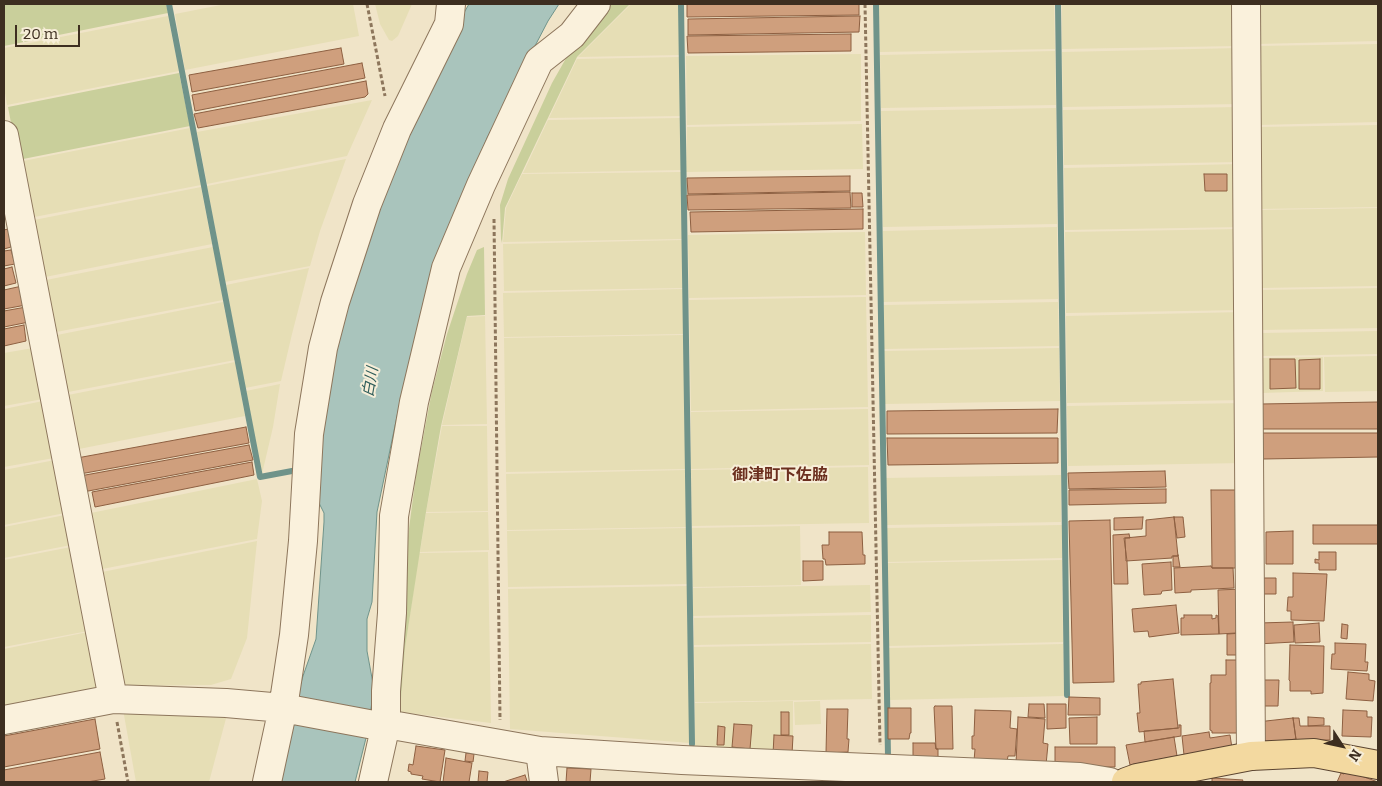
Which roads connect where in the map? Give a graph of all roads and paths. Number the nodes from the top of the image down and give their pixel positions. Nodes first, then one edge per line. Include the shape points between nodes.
1 (367, 4) edge
2 (451, 4) edge
3 (596, 4) edge
4 (865, 4) edge
5 (1246, 4) edge
6 (397, 129) junction
7 (4, 135) edge
8 (494, 216) dead end
9 (113, 699) junction
10 (286, 709) junction
11 (4, 720) edge
12 (380, 725) junction
13 (500, 744) junction
14 (540, 751) junction
15 (1251, 756) junction
16 (1378, 765) edge
17 (881, 769) junction
18 (804, 773) edge
19 (128, 782) edge
20 (267, 782) edge
21 (373, 782) edge
22 (544, 782) edge
23 (1110, 782) edge
24 (1126, 782) edge

1 - 6 path via 390,118
2 - 6 street via 449,24
3 - 12 street via 572,35 540,60 446,268 414,402 394,516 392,614
4 - 17 path
5 - 15 street
6 - 10 street via 367,204 323,348 309,434 303,541
7 - 9 street
8 - 13 path
9 - 10 street via 226,703
9 - 11 street
9 - 19 path
10 - 12 street
10 - 20 street
12 - 13 street
12 - 21 street
13 - 14 street
14 - 18 street via 682,760
14 - 22 street
15 - 16 main road via 1314,753
15 - 24 main road
17 - 18 street
17 - 23 street via 1080,777

